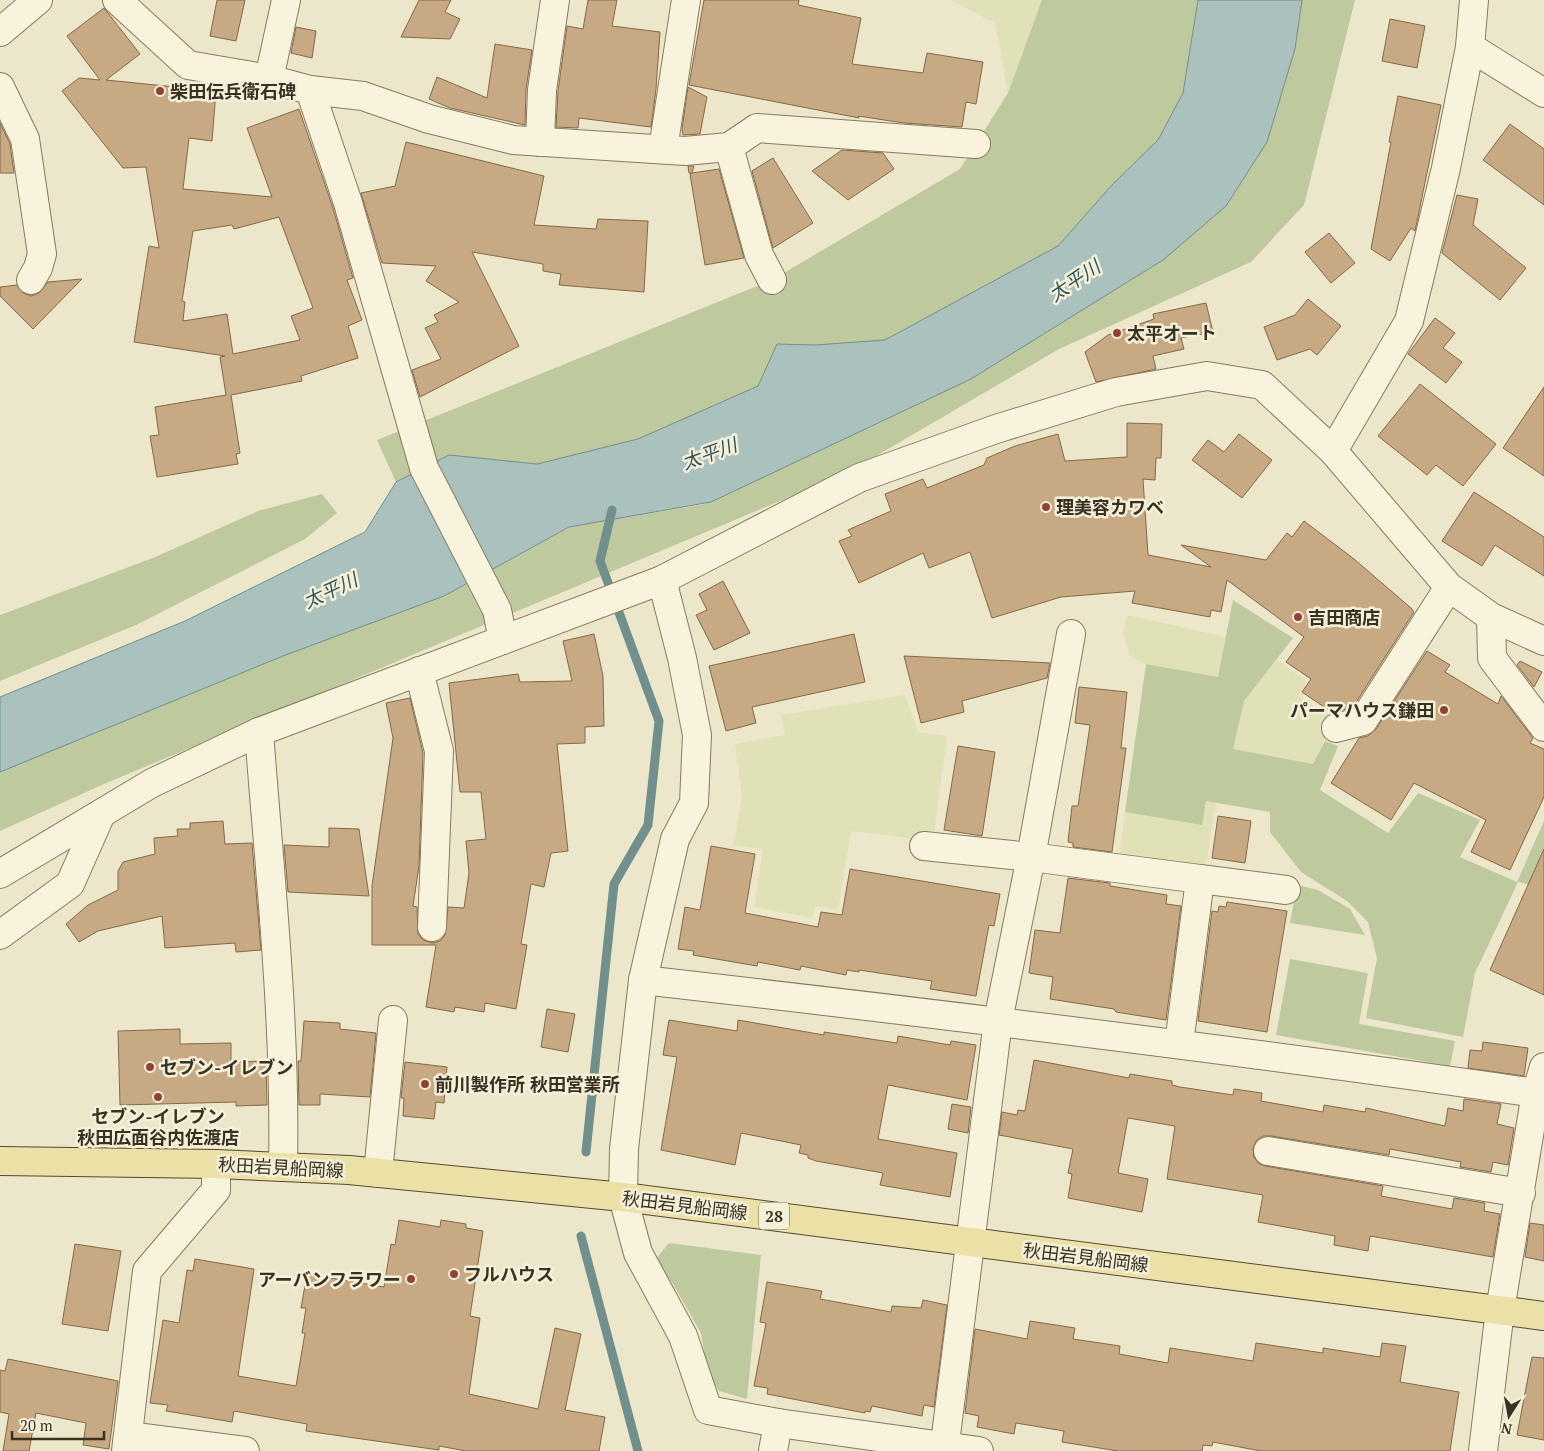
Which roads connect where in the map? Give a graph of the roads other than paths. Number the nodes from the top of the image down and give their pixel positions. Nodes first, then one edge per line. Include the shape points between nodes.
1 (38, 0) edge
2 (117, 0) edge
3 (286, 0) edge
4 (555, 0) edge
5 (686, 0) edge
6 (1474, 0) edge
7 (0, 32) edge
8 (1470, 47) junction
9 (269, 79) junction
10 (0, 87) edge
11 (310, 90) junction
12 (1544, 93) edge
13 (540, 142) junction
14 (976, 144) dead end
15 (729, 147) junction
16 (663, 149) junction
17 (31, 280) dead end
18 (772, 280) dead end
19 (1333, 451) junction
20 (662, 580) junction
21 (1449, 587) junction
22 (1491, 616) junction
23 (1071, 634) dead end
24 (503, 640) junction
25 (1544, 641) edge
26 (419, 671) junction
27 (1544, 727) edge
28 (1336, 728) dead end
29 (258, 732) junction
30 (101, 814) junction
31 (924, 846) dead end
32 (1031, 857) junction
33 (0, 874) edge
34 (1200, 879) junction
35 (1286, 890) dead end
36 (432, 927) dead end
37 (0, 934) edge
38 (643, 980) junction
39 (393, 1020) dead end
40 (998, 1021) junction
41 (1179, 1044) junction
42 (1544, 1066) edge
43 (1536, 1093) junction
44 (1268, 1151) dead end
45 (0, 1161) edge
46 (216, 1164) junction
47 (283, 1167) junction
48 (378, 1173) junction
49 (1520, 1193) junction
50 (623, 1197) junction
51 (971, 1242) junction
52 (1500, 1310) junction
53 (1544, 1316) edge
54 (778, 1422) junction
55 (127, 1444) edge
56 (944, 1449) edge
57 (245, 1451) edge
58 (774, 1451) edge
59 (979, 1451) edge
60 (1484, 1451) edge

1 - 7 street
2 - 9 street via 188,65
3 - 9 street
4 - 13 street via 542,90
5 - 16 street
6 - 8 street
8 - 12 street
8 - 19 street via 1446,168 1409,322
9 - 11 street
10 - 17 street via 25,139 42,254
11 - 13 street via 364,96 429,119 513,140
11 - 24 street via 348,203 424,468 497,610
13 - 16 street
14 - 15 street via 756,128
15 - 16 street via 685,151
15 - 18 street via 759,255
19 - 20 street via 1262,385 1207,376 1116,392 996,429 859,478
19 - 21 street
20 - 24 street
20 - 38 street via 697,735 694,803 675,839
21 - 22 street
21 - 28 street via 1363,721
22 - 25 street
22 - 27 street via 1492,658
23 - 32 street
24 - 26 street
26 - 29 street
26 - 36 street via 439,751
29 - 30 street via 152,783
29 - 47 street via 282,1048
30 - 33 street
30 - 37 street via 70,884
31 - 32 street
32 - 34 street
32 - 40 street
34 - 35 street
34 - 41 street
38 - 40 street
38 - 50 street via 624,1149
39 - 48 street
40 - 41 street
40 - 51 street
41 - 43 street
42 - 43 street
43 - 49 street
44 - 49 street
45 - 46 main road, 秋田岩見船岡線 / 28
46 - 47 main road, 秋田岩見船岡線 / 28
46 - 55 street via 216,1190 147,1270
47 - 48 main road, 秋田岩見船岡線 / 28
48 - 50 main road, 秋田岩見船岡線 / 28
49 - 52 street
50 - 51 main road, 秋田岩見船岡線 / 28
50 - 54 street via 638,1253 683,1336 708,1410
51 - 52 main road, 秋田岩見船岡線 / 28
51 - 56 street
52 - 53 main road, 秋田岩見船岡線 / 28
52 - 60 street
54 - 56 street
54 - 58 street
55 - 57 street
56 - 59 street

